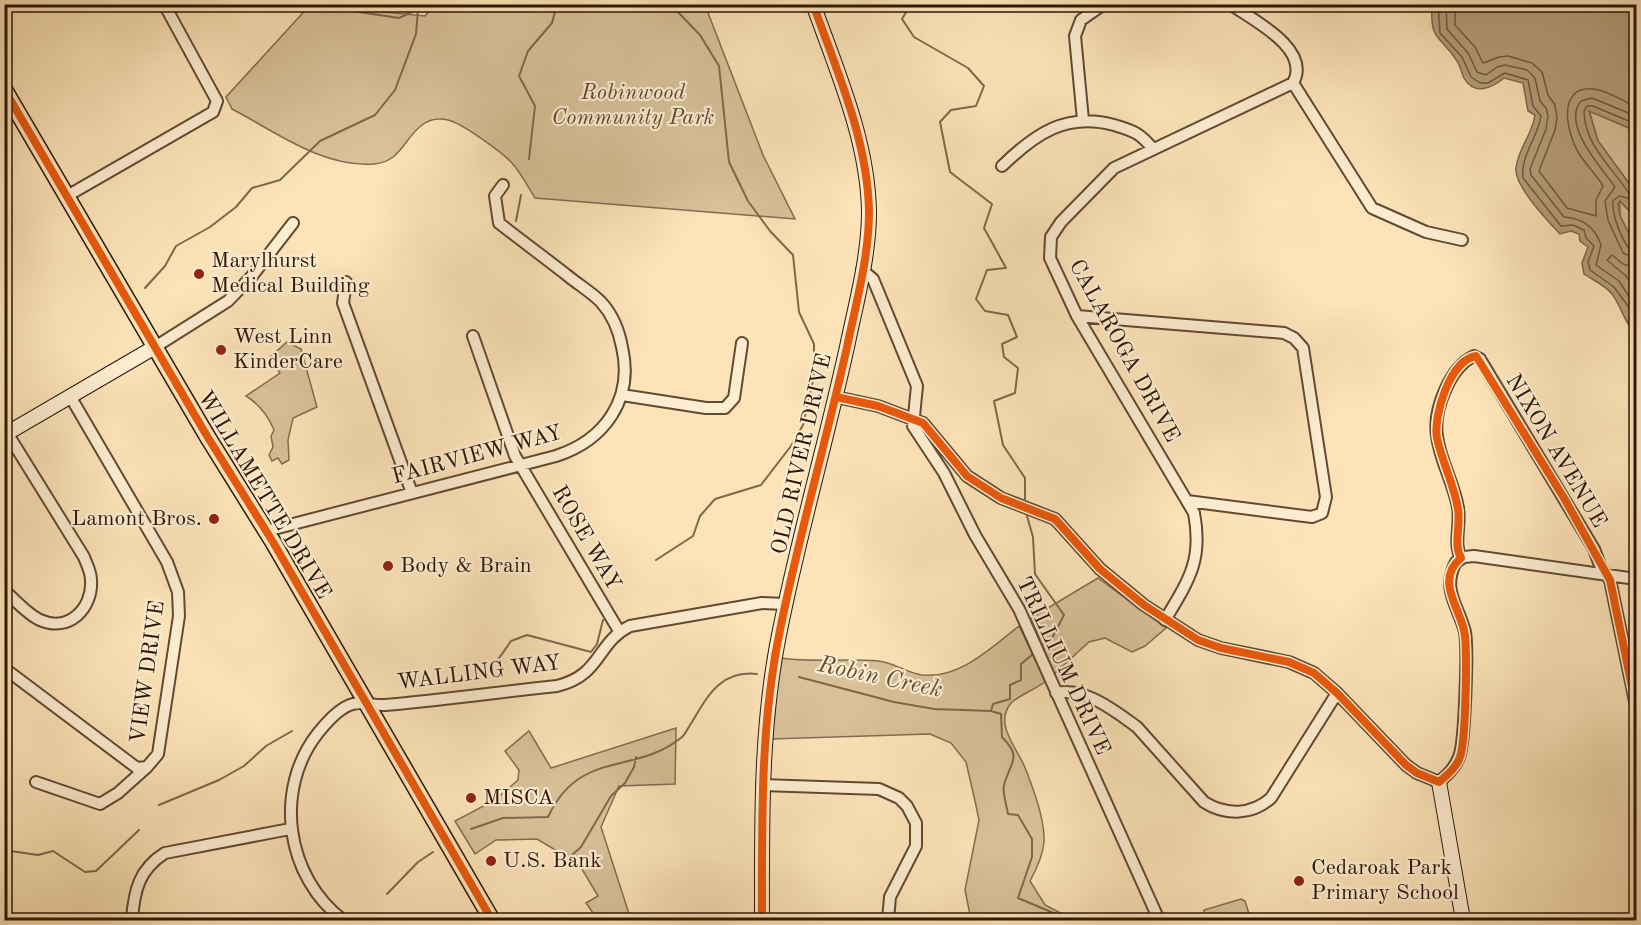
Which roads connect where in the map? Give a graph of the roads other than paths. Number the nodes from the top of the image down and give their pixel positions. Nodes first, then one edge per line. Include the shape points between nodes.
1 (164, 4) edge
2 (813, 4) edge
3 (1104, 4) edge
4 (1230, 4) edge
5 (1293, 83) junction
6 (6, 93) edge
7 (1083, 120) junction
8 (1153, 149) junction
9 (1002, 166) dead end
10 (503, 185) dead end
11 (67, 196) junction
12 (293, 223) dead end
13 (1462, 240) dead end
14 (862, 270) junction
15 (346, 282) dead end
16 (1077, 316) junction
17 (473, 336) dead end
18 (742, 343) dead end
19 (155, 347) junction
20 (622, 395) junction
21 (70, 396) junction
22 (836, 397) junction
23 (914, 418) junction
24 (6, 432) edge
25 (520, 465) junction
26 (412, 493) junction
27 (1187, 501) junction
28 (266, 531) junction
29 (1461, 558) junction
30 (1606, 575) junction
31 (1636, 579) edge
32 (4, 590) edge
33 (786, 604) junction
34 (1165, 620) junction
35 (619, 631) junction
36 (4, 668) edge
37 (1056, 693) junction
38 (1337, 693) junction
39 (368, 704) junction
40 (1636, 706) edge
41 (147, 767) junction
42 (36, 782) dead end
43 (1439, 782) junction
44 (762, 785) junction
45 (290, 829) junction
46 (132, 921) edge
47 (343, 921) edge
48 (492, 921) edge
49 (762, 921) edge
50 (888, 921) edge
51 (1159, 921) edge
52 (1463, 921) edge

1 - 11 street via 217,101 213,112
2 - 14 street, OLD RIVER DRIVE via 849,105 864,168 869,212
3 - 7 street via 1081,20 1075,36
4 - 5 street via 1291,49 1298,65
5 - 8 street, CALAROGA DRIVE
5 - 13 street via 1372,208 1426,232
6 - 11 main road, WILLAMETTE DRIVE
7 - 8 street via 1141,134
7 - 9 street via 1036,136
8 - 16 street, CALAROGA DRIVE via 1106,173 1051,237 1050,258
10 - 20 street, FAIRVIEW WAY via 495,196 499,223 609,312 624,355
11 - 19 main road, WILLAMETTE DRIVE
12 - 19 street via 228,301
14 - 22 street, OLD RIVER DRIVE
14 - 23 street, TRILLIUM DRIVE via 873,279 917,386
15 - 26 street via 343,303
16 - 27 street, CALAROGA DRIVE
16 - 27 street via 1284,333 1303,348 1326,497 1322,513 1312,518
17 - 25 street, ROSE WAY
18 - 20 street via 734,398 725,408
19 - 21 street
19 - 28 main road, WILLAMETTE DRIVE
20 - 25 street, FAIRVIEW WAY via 609,422 594,437 562,454
21 - 24 street
21 - 41 street, VIEW DRIVE via 167,562 178,592 179,616 164,727 158,754
22 - 23 street
22 - 33 street, OLD RIVER DRIVE
23 - 34 street via 930,430 967,476 1001,498 1055,519 1100,569
23 - 37 street, TRILLIUM DRIVE via 913,426 1019,609
24 - 32 street via 84,557 91,580 83,612 61,623 40,620
25 - 26 street, FAIRVIEW WAY
25 - 35 street, ROSE WAY
26 - 28 street, FAIRVIEW WAY
27 - 34 street, CALAROGA DRIVE via 1196,523 1197,557 1187,584
28 - 39 main road, WILLAMETTE DRIVE
29 - 30 street via 1474,556
29 - 30 street, NIXON AVENUE via 1457,551 1458,510 1436,432 1450,380 1476,356 1564,498
29 - 43 street via 1452,569 1449,586 1466,638 1462,745 1455,766
30 - 31 street
30 - 40 street, NIXON AVENUE
33 - 35 street via 762,603 644,622
33 - 44 street, OLD RIVER DRIVE via 766,715
34 - 38 street via 1213,646 1297,665 1314,673
35 - 39 street, WALLING WAY via 593,667 570,683
36 - 41 street, VIEW DRIVE via 137,768
37 - 38 street via 1082,695 1124,718 1137,727 1204,802 1232,812 1261,807 1271,798
37 - 51 street, TRILLIUM DRIVE
38 - 43 street via 1406,765
39 - 45 street, WALLING WAY via 353,704 340,712 321,729 305,752 293,789
39 - 48 main road, WILLAMETTE DRIVE
41 - 42 street via 100,804
43 - 52 street
44 - 49 street, OLD RIVER DRIVE
44 - 50 street via 879,789 907,806 916,823 916,846 890,897
45 - 46 street via 165,853 152,861 140,877
45 - 47 street via 301,865 316,892

